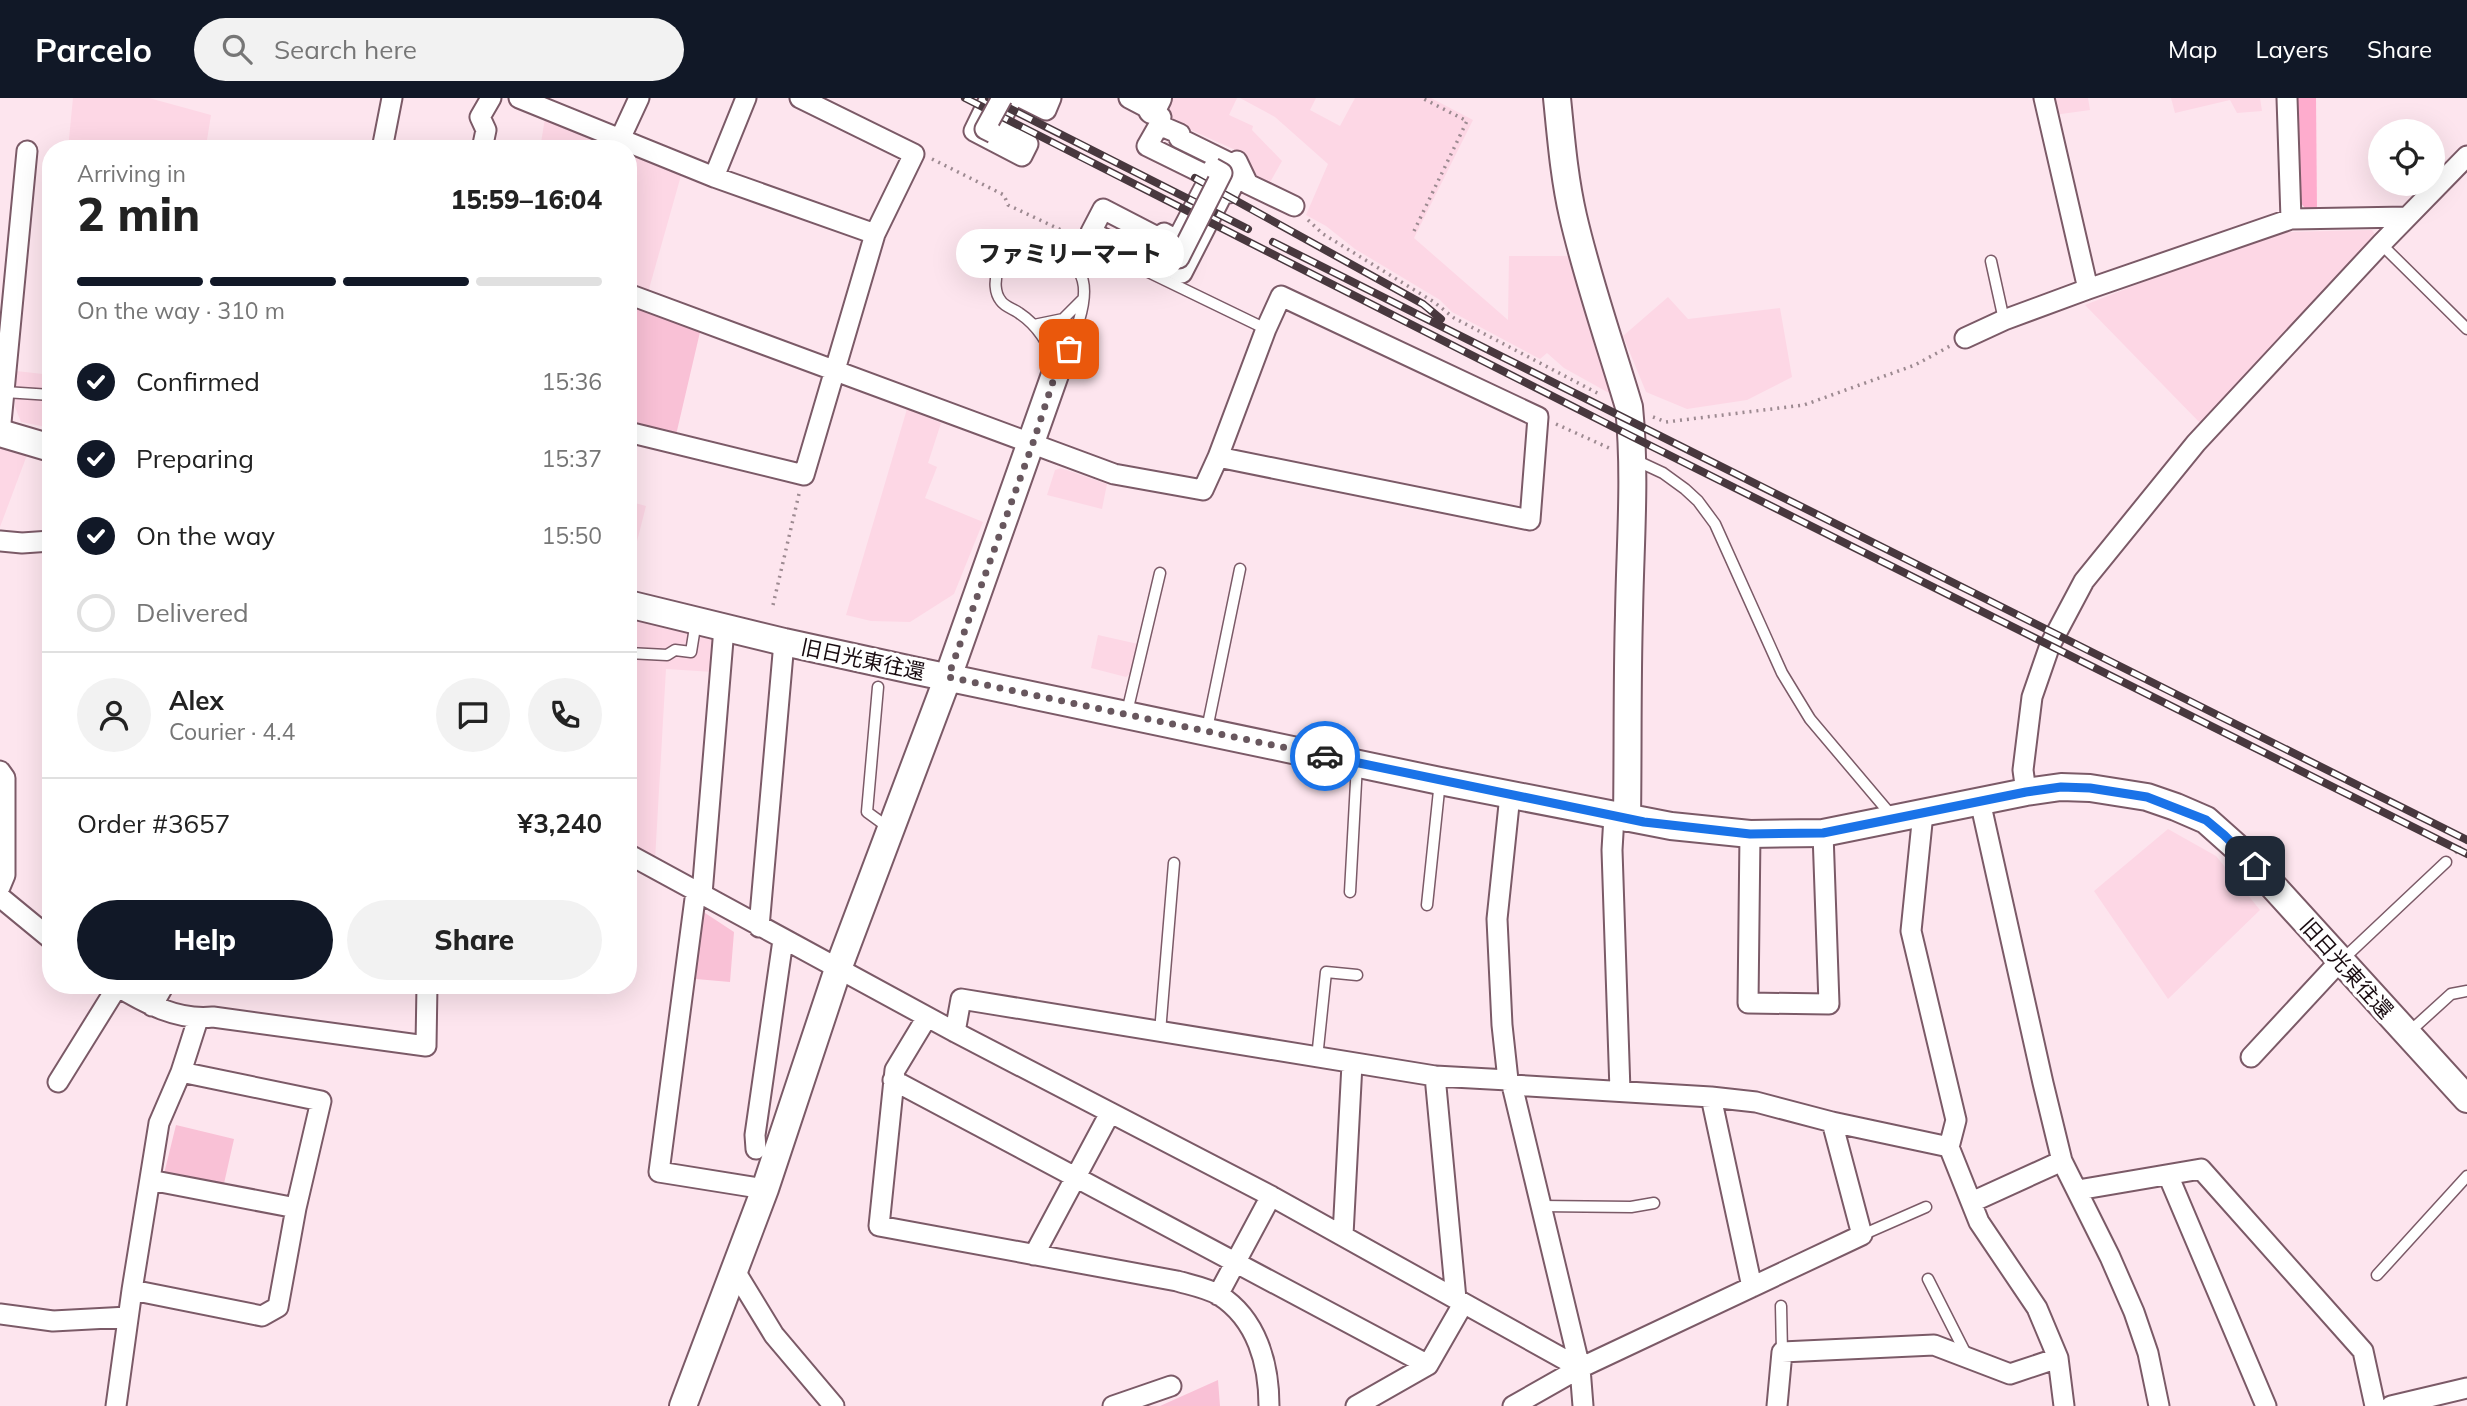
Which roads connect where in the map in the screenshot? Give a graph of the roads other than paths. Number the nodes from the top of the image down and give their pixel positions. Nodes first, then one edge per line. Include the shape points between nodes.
1 (392, 98) edge
2 (491, 98) edge
3 (519, 98) edge
4 (639, 98) edge
5 (746, 98) edge
6 (800, 98) edge
7 (990, 98) edge
8 (1002, 98) edge
9 (1012, 98) edge
10 (1021, 98) edge
11 (1051, 98) edge
12 (1557, 98) edge
13 (2044, 98) edge
14 (2287, 98) edge
15 (541, 102) edge
16 (1147, 102) edge
17 (993, 133) dead end
18 (620, 139) joint
19 (384, 140) edge
20 (483, 140) edge
21 (637, 146) edge
22 (1147, 146) joint
23 (27, 151) dead end
24 (2467, 156) edge
25 (1213, 168) dead end
26 (714, 177) junction
27 (1294, 206) road end
28 (2407, 217) junction
29 (2291, 219) junction
30 (875, 234) junction
31 (2381, 244) junction
32 (1171, 254) dead end
33 (1991, 261) dead end
34 (1138, 267) dead end
35 (2088, 289) junction
36 (637, 297) edge
37 (1084, 299) junction
38 (2004, 320) junction
39 (1034, 325) junction
40 (1266, 329) junction
41 (2467, 329) edge
42 (1965, 338) road end
43 (1058, 366) junction
44 (834, 369) junction
45 (5, 392) junction
46 (42, 394) edge
47 (0, 433) edge
48 (637, 434) edge
49 (1033, 443) junction
50 (42, 445) edge
51 (1218, 457) junction
52 (1633, 459) junction
53 (0, 541) edge
54 (42, 542) edge
55 (1240, 569) dead end
56 (1160, 573) dead end
57 (637, 606) edge
58 (696, 621) junction
59 (724, 628) junction
60 (784, 642) junction
61 (637, 653) edge
62 (948, 677) junction
63 (878, 687) dead end
64 (1126, 714) junction
65 (1206, 731) junction
66 (1357, 763) junction
67 (0, 771) edge
68 (1440, 781) junction
69 (2026, 792) junction
70 (1510, 795) junction
71 (1980, 801) junction
72 (1923, 813) junction
73 (1620, 817) junction
74 (1894, 819) junction
75 (891, 829) junction
76 (1823, 833) junction
77 (1750, 834) junction
78 (637, 859) edge
79 (2446, 862) dead end
80 (1174, 863) dead end
81 (0, 887) edge
82 (699, 892) junction
83 (1350, 892) dead end
84 (1427, 905) dead end
85 (4, 908) edge
86 (759, 927) junction
87 (42, 933) edge
88 (783, 940) junction
89 (2340, 961) junction
90 (838, 969) junction
91 (1357, 975) dead end
92 (2467, 991) edge
93 (111, 994) edge
94 (130, 994) edge
95 (159, 994) edge
96 (427, 994) edge
97 (152, 1006) junction
98 (927, 1017) junction
99 (198, 1019) junction
100 (955, 1032) junction
101 (1160, 1032) junction
102 (2407, 1034) junction
103 (2251, 1056) dead end
104 (1317, 1058) junction
105 (1352, 1064) junction
106 (181, 1072) junction
107 (1435, 1076) junction
108 (893, 1080) junction
109 (58, 1082) dead end
110 (1510, 1082) junction
111 (1620, 1091) junction
112 (1712, 1097) junction
113 (2467, 1099) edge
114 (1110, 1113) junction
115 (1832, 1122) junction
116 (1949, 1147) junction
117 (756, 1149) dead end
118 (2062, 1161) junction
119 (2168, 1175) junction
120 (1076, 1176) junction
121 (2467, 1176) edge
122 (150, 1180) junction
123 (765, 1189) junction
124 (2078, 1190) junction
125 (1271, 1196) junction
126 (1972, 1202) junction
127 (1654, 1203) dead end
128 (1540, 1206) junction
129 (1926, 1207) dead end
130 (296, 1208) junction
131 (1343, 1236) junction
132 (1863, 1236) junction
133 (1034, 1255) junction
134 (1236, 1262) junction
135 (735, 1271) junction
136 (2376, 1275) dead end
137 (1928, 1279) dead end
138 (1752, 1287) junction
139 (132, 1290) junction
140 (1218, 1295) junction
141 (1459, 1301) junction
142 (1781, 1306) dead end
143 (0, 1314) edge
144 (128, 1317) junction
145 (1782, 1352) junction
146 (1967, 1357) junction
147 (2058, 1358) junction
148 (1428, 1365) junction
149 (1580, 1368) junction
150 (1171, 1386) dead end
151 (2467, 1388) edge
152 (120, 1405) edge
153 (683, 1406) edge
154 (834, 1406) edge
155 (1113, 1406) edge
156 (1269, 1406) edge
157 (1356, 1406) edge
158 (1513, 1406) edge
159 (1583, 1406) edge
160 (1777, 1406) edge
161 (2064, 1406) edge
162 (2160, 1406) edge
163 (2266, 1406) edge
164 (2375, 1406) edge
165 (2391, 1406) edge

1 - 19 street
2 - 20 street via 480,117
3 - 15 street
4 - 18 street
5 - 26 street
6 - 30 street via 914,154
7 - 9 street via 974,131 1023,156 1028,144 997,128
8 - 17 street, bridge via 985,130
10 - 11 street via 1046,110
12 - 52 street via 1573,216 1629,407
13 - 35 street
14 - 29 street
15 - 18 street
16 - 27 street via 1173,127 1235,156 1248,184
21 - 26 street
22 - 22 street via 1159,125 1236,166 1229,193 1224,191 1182,273 1122,242 1119,246 1091,232 1103,209 1161,239 1164,233 1177,240 1210,177
23 - 45 street
24 - 28 street
25 - 32 street, bridge via 1222,173 1179,258
26 - 30 street
28 - 29 street
28 - 31 street
29 - 35 street
30 - 44 street
31 - 41 lane
31 - 69 street via 2196,443 2084,581 2050,645 2032,697 2022,770
33 - 38 lane
34 - 40 lane
35 - 38 street
36 - 44 street
37 - 39 lane via 1063,320
37 - 39 lane via 1080,273 1068,262 1031,245 1018,246 1007,253 995,279 996,291 1002,302
37 - 43 lane via 1069,349
38 - 42 street
39 - 43 lane
40 - 51 street
40 - 51 street via 1282,296 1538,417 1530,520
43 - 49 street
44 - 48 street via 804,475
44 - 49 street
45 - 46 lane
45 - 47 street
47 - 50 street
49 - 51 street via 1114,474 1203,490
49 - 62 street
52 - 73 street
52 - 74 lane via 1685,489 1715,524 1782,673 1810,719
53 - 54 street
55 - 65 lane
56 - 64 lane
57 - 58 street, 旧日光東往還
58 - 59 street, 旧日光東往還
58 - 61 lane via 691,652
59 - 60 street, 旧日光東往還
59 - 82 street
60 - 62 street, 旧日光東往還
60 - 86 street
62 - 64 street, 旧日光東往還
62 - 75 street
63 - 75 lane via 867,812
64 - 65 street, 旧日光東往還
65 - 66 street, 旧日光東往還
66 - 68 street, 旧日光東往還
66 - 83 lane
67 - 81 street via 5,778 5,875
68 - 70 street, 旧日光東往還
68 - 84 lane
69 - 71 street, 旧日光東往還
69 - 89 street, 旧日光東往還 via 2061,787 2120,792 2206,820 2243,853
70 - 73 street, 旧日光東往還
70 - 110 street via 1497,919
71 - 72 street, 旧日光東往還
71 - 118 street
72 - 74 street, 旧日光東往還
72 - 116 street via 1911,931 1956,1120
73 - 77 street, 旧日光東往還
73 - 111 street via 1612,849
74 - 76 street, 旧日光東往還
75 - 90 street
76 - 77 street, 旧日光東往還
76 - 77 street via 1829,1004 1748,1003
78 - 82 street
79 - 89 lane
80 - 101 lane
82 - 86 street
82 - 123 street via 659,1172
85 - 87 street
86 - 88 street
88 - 90 street
88 - 117 street
89 - 102 street, 旧日光東往還
89 - 103 street
90 - 98 street
90 - 123 street
91 - 104 lane via 1326,972
92 - 102 lane via 2451,994
93 - 109 street
94 - 97 street
95 - 97 street
96 - 99 street via 426,1046 213,1017
97 - 99 street
98 - 100 street
98 - 108 street
99 - 106 street
100 - 101 street via 961,999
100 - 114 street
101 - 104 street
102 - 113 street, 旧日光東往還
104 - 105 street
105 - 107 street
105 - 131 street
106 - 122 street via 159,1123
106 - 130 street via 321,1101
107 - 110 street
107 - 141 street
108 - 120 street
108 - 133 street via 879,1226
110 - 111 street
110 - 128 street
111 - 112 street
112 - 115 street via 1756,1102
112 - 138 street
114 - 120 street
114 - 125 street
115 - 116 street
115 - 132 street
116 - 126 street
118 - 124 street
118 - 126 street
119 - 124 street
119 - 163 street
119 - 164 street via 2202,1169 2220,1189 2363,1352
120 - 133 street
120 - 134 street
121 - 136 lane
122 - 130 street
122 - 139 street
123 - 135 street
124 - 162 street via 2134,1311
125 - 131 street
125 - 134 street
126 - 147 street via 1979,1222 2037,1308
127 - 128 lane
128 - 149 street
129 - 132 lane
130 - 139 street via 278,1307 262,1316
131 - 141 street
132 - 138 street
133 - 140 street via 1177,1281
134 - 140 street
134 - 148 street
135 - 153 street
135 - 154 street via 774,1335
137 - 146 lane
138 - 149 street
139 - 144 street
140 - 156 street via 1250,1325 1260,1346 1269,1382
141 - 148 street
141 - 149 street
142 - 145 lane
143 - 144 street via 53,1321
144 - 152 street
145 - 146 street via 1934,1345
145 - 160 street
146 - 147 street via 2010,1374
147 - 161 street
148 - 157 street
149 - 158 street
149 - 159 street
150 - 155 street
151 - 165 street

